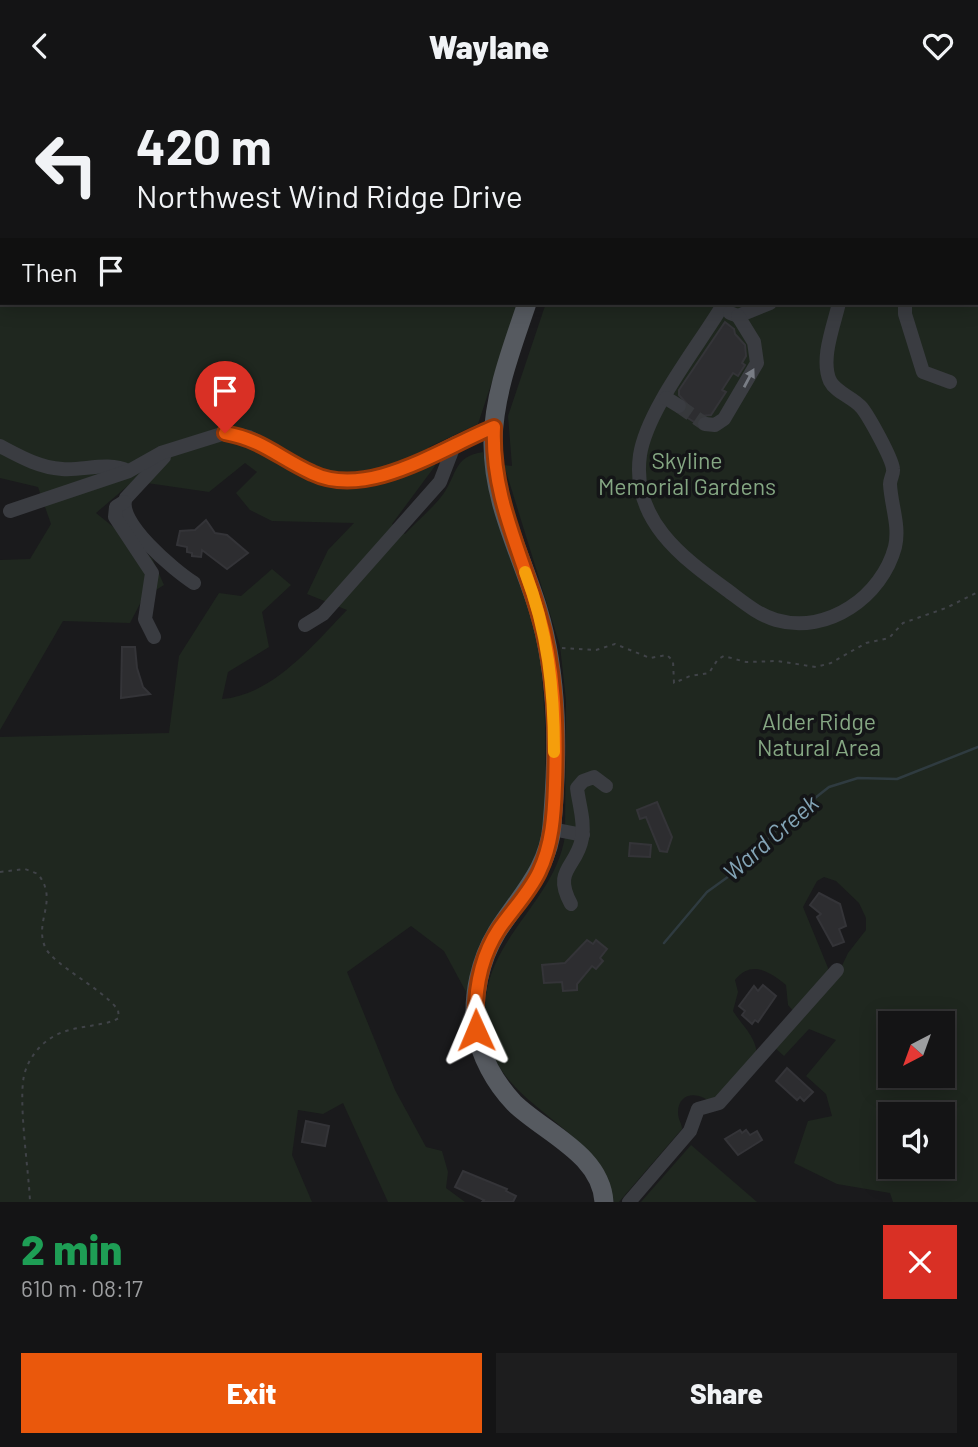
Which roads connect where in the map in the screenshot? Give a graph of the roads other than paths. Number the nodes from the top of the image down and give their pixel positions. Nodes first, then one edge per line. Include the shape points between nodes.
1 (526, 305) edge
2 (765, 305) edge
3 (839, 305) edge
4 (905, 305) edge
5 (722, 306) edge
6 (738, 316) junction
7 (950, 382) dead end
8 (666, 398) junction
9 (679, 406) tunnel mouth
10 (705, 424) dead end
11 (494, 427) junction
12 (455, 443) junction
13 (0, 446) edge
14 (170, 451) junction
15 (129, 471) junction
16 (124, 502) junction
17 (10, 512) dead end
18 (194, 583) dead end
19 (304, 625) dead end
20 (154, 637) dead end
21 (606, 786) dead end
22 (552, 829) junction
23 (583, 835) junction
24 (571, 904) dead end
25 (837, 970) dead end
26 (604, 1202) edge
27 (629, 1202) edge

1 - 11 main road via 499,391
2 - 6 street
3 - 8 street via 829,348 831,383 862,409 894,468 890,483 896,545 887,571 872,591 852,606 800,623 776,620 754,610 666,540 648,513 640,456
4 - 7 street via 923,372
5 - 6 street
5 - 8 street
10 -> 6 street via 715,425 724,419 757,362 754,342
8 - 9 street
11 - 12 street
11 - 22 main road via 499,493 547,649 554,714
12 - 14 street via 373,478 344,480 314,475 249,437 225,433
12 - 19 street via 440,482 323,614
13 - 15 street via 48,467
14 - 15 street
14 - 16 street
15 - 17 street
16 - 18 street via 126,518 166,563
16 - 20 street via 116,507 115,517 152,573 145,619
21 - 23 street via 594,777 577,788
22 - 23 street
22 - 26 main road via 539,872 498,931 483,963 474,1003 476,1030 483,1055 505,1093 587,1163 601,1185
23 - 24 street via 565,877 563,889
25 - 27 street via 719,1103 698,1109 690,1131

